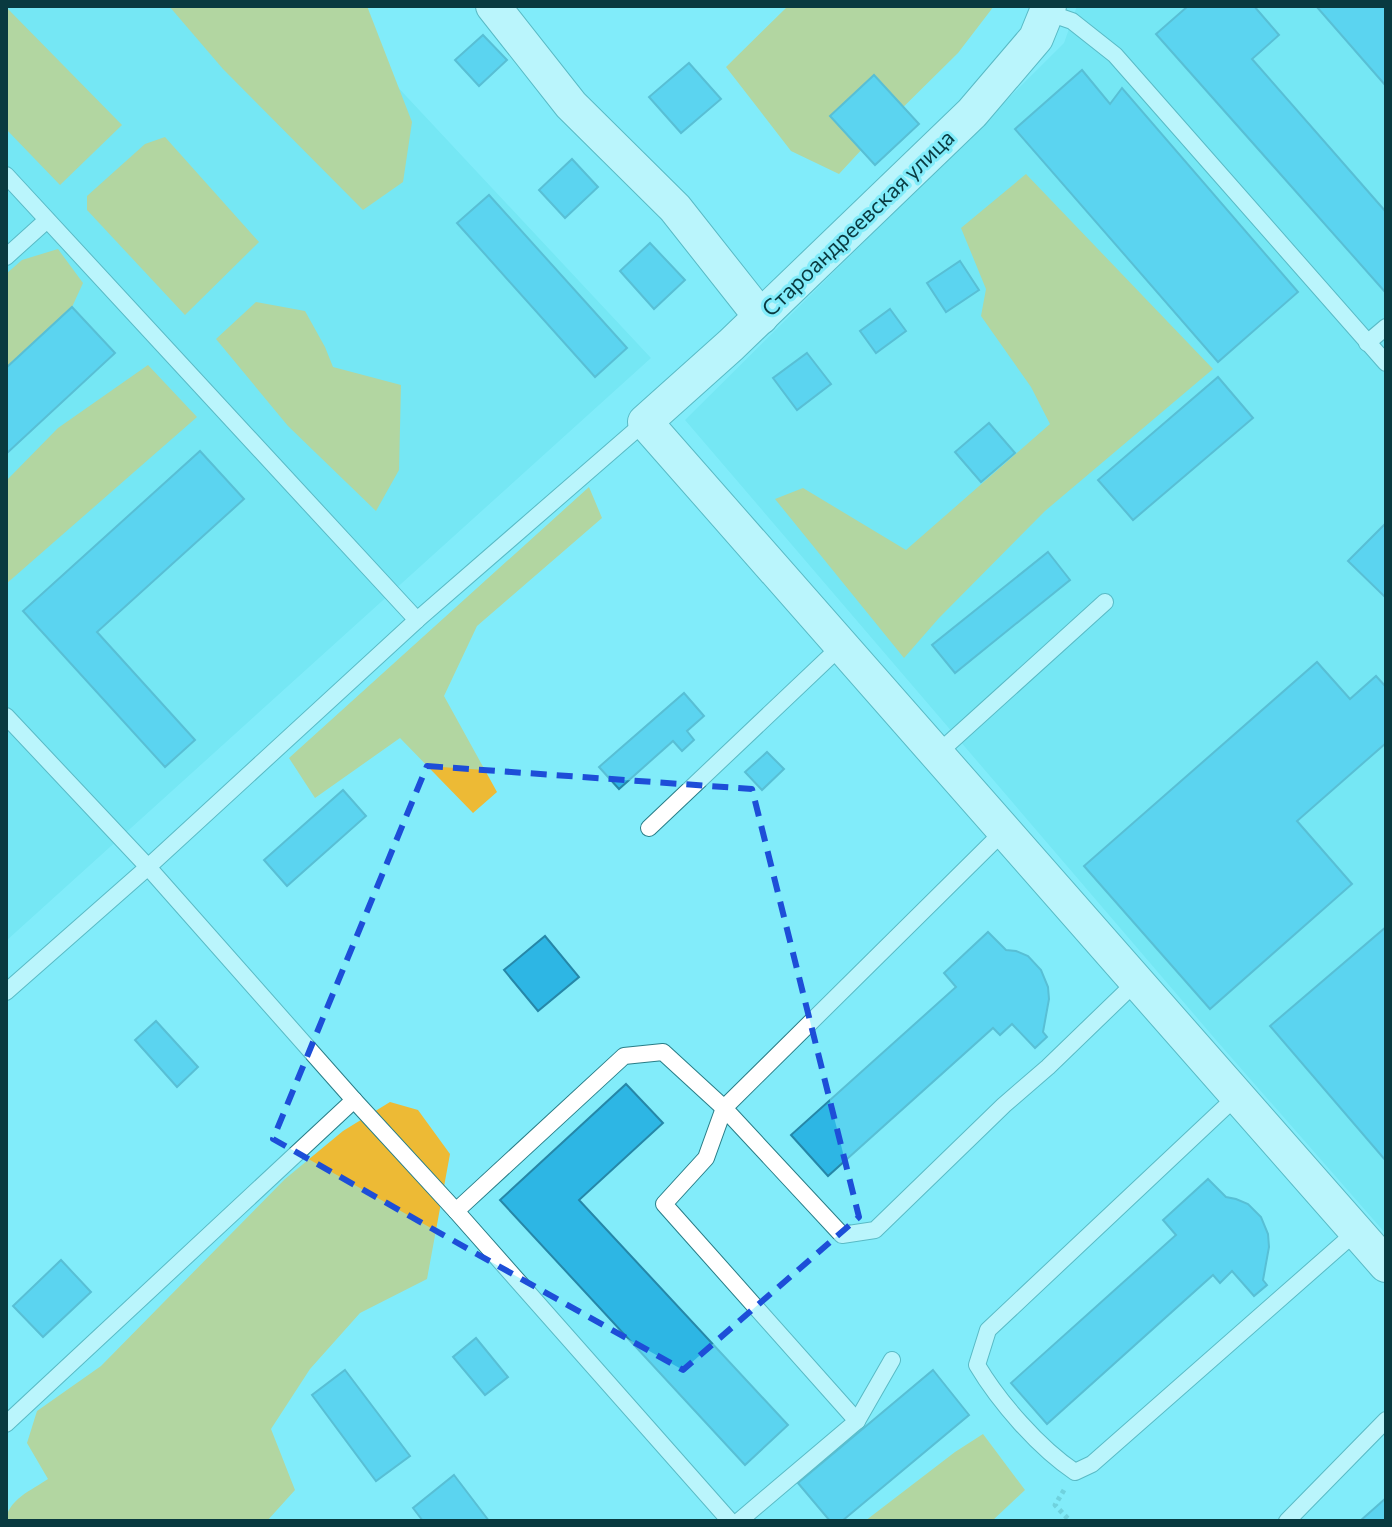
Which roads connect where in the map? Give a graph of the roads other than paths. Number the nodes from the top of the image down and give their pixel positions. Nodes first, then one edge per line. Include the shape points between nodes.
1 (493, 6) edge
2 (1048, 9) edge
3 (6, 175) edge
4 (47, 220) junction
5 (6, 257) edge
6 (761, 317) junction
7 (1386, 327) edge
8 (1367, 343) junction
9 (1386, 363) edge
10 (645, 422) junction
11 (1105, 602) dead end
12 (417, 620) junction
13 (841, 646) junction
14 (6, 716) edge
15 (937, 754) junction
16 (649, 828) dead end
17 (1004, 831) junction
18 (148, 867) junction
19 (1136, 982) junction
20 (6, 992) edge
21 (1238, 1095) junction
22 (354, 1100) junction
23 (724, 1108) junction
24 (456, 1211) junction
25 (1357, 1231) junction
26 (1386, 1265) edge
27 (892, 1360) dead end
28 (1386, 1420) edge
29 (857, 1421) junction
30 (6, 1424) edge
31 (730, 1521) edge
32 (739, 1521) edge
33 (1287, 1521) edge

1 - 6 street via 571,105 675,208
2 - 6 street, Староандреевская улица via 1036,38 972,113
2 - 8 lane via 1115,55
3 - 4 lane
4 - 5 lane
4 - 12 lane
6 - 10 street, Староандреевская улица
7 - 8 lane
8 - 9 lane
10 - 12 lane
10 - 13 street
11 - 15 lane
12 - 18 lane
13 - 15 street
13 - 16 lane
14 - 18 lane
15 - 17 street
17 - 19 street
17 - 23 lane
18 - 20 lane
18 - 22 lane
19 - 21 street
19 - 23 lane via 875,1230 842,1235
21 - 25 street
21 - 25 lane via 988,1330 977,1365 992,1390 1055,1458 1075,1472 1092,1464
22 - 24 lane
22 - 30 lane
23 - 24 lane via 663,1052 624,1056
23 - 29 lane via 706,1158 664,1204
24 - 31 lane
25 - 26 street
27 - 29 lane
28 - 33 lane
29 - 32 lane

